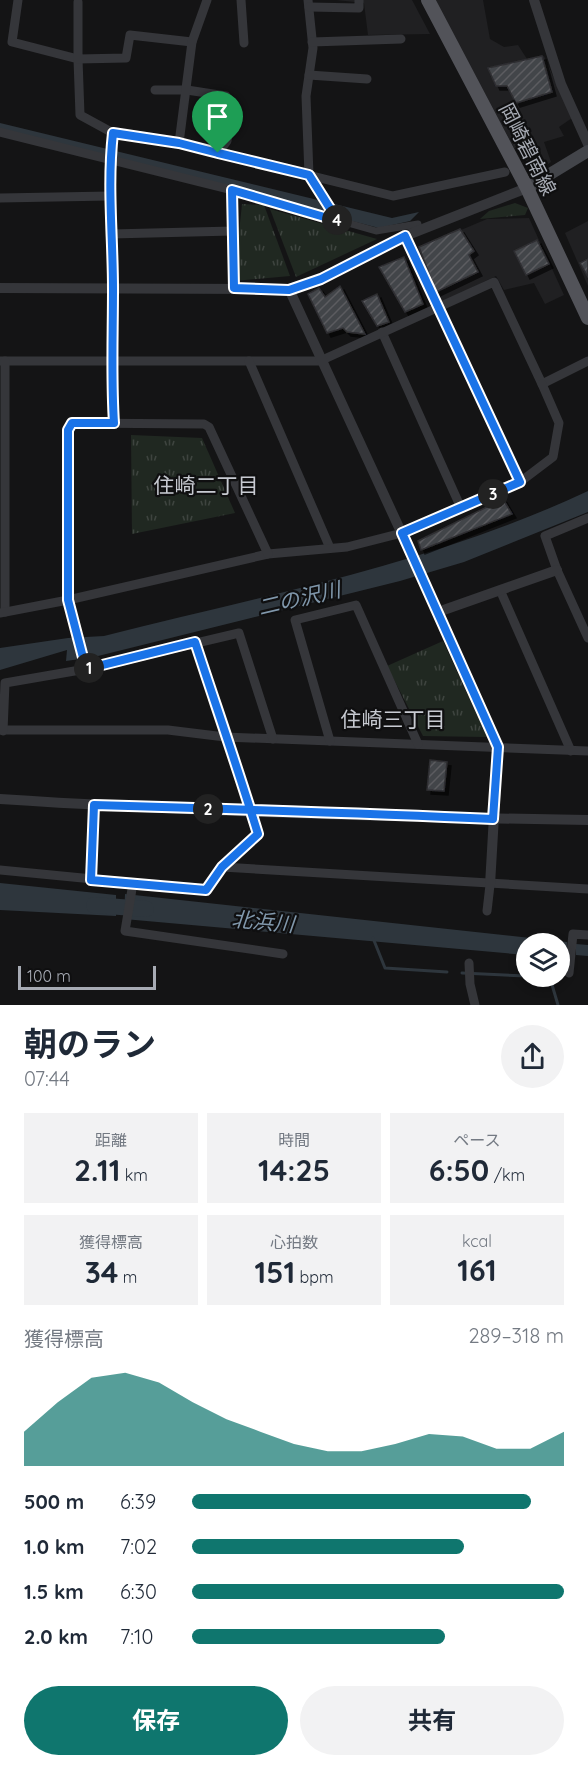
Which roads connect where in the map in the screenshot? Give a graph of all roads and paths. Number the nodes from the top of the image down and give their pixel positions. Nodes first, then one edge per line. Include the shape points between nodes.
1 (18, 0) edge
2 (207, 0) edge
3 (241, 0) edge
4 (359, 0) edge
5 (428, 0) edge
6 (534, 0) edge
7 (78, 2) dead end
8 (308, 3) edge
9 (400, 39) dead end
10 (192, 42) junction
11 (312, 42) junction
12 (244, 43) dead end
13 (78, 59) junction
14 (309, 75) junction
15 (367, 79) dead end
16 (155, 90) dead end
17 (187, 90) junction
18 (226, 96) dead end
19 (229, 126) dead end
20 (0, 132) edge
21 (113, 133) junction
22 (179, 143) junction
23 (588, 144) edge
24 (588, 150) edge
25 (218, 153) junction
26 (110, 159) junction
27 (505, 172) dead end
28 (309, 175) junction
29 (527, 188) junction
30 (232, 190) junction
31 (110, 196) junction
32 (0, 198) edge
33 (337, 218) junction
34 (418, 224) dead end
35 (233, 231) junction
36 (111, 234) junction
37 (405, 236) junction
38 (0, 288) edge
39 (234, 288) junction
40 (113, 289) junction
41 (289, 290) junction
42 (438, 307) junction
43 (588, 318) edge
44 (382, 332) junction
45 (111, 360) junction
46 (2, 361) edge
47 (249, 361) junction
48 (320, 361) junction
49 (588, 361) edge
50 (542, 384) junction
51 (114, 423) junction
52 (520, 482) junction
53 (460, 508) junction
54 (588, 518) edge
55 (402, 533) junction
56 (330, 548) junction
57 (268, 554) junction
58 (557, 570) junction
59 (500, 590) junction
60 (68, 600) junction
61 (2, 612) edge
62 (438, 612) junction
63 (588, 638) edge
64 (195, 642) junction
65 (84, 664) junction
66 (2, 730) edge
67 (225, 737) junction
68 (273, 739) junction
69 (330, 741) junction
70 (418, 744) junction
71 (498, 747) junction
72 (571, 751) junction
73 (588, 751) edge
74 (0, 799) edge
75 (94, 805) junction
76 (250, 810) junction
77 (493, 819) junction
78 (588, 820) edge
79 (222, 867) junction
80 (0, 870) edge
81 (91, 880) junction
82 (132, 885) junction
83 (490, 885) junction
84 (588, 889) edge
85 (487, 911) dead end
86 (588, 935) edge
87 (283, 954) dead end
88 (470, 963) dead end
89 (570, 963) edge
90 (475, 1005) edge

1 - 13 street via 12,42
2 - 10 street
3 - 12 street
4 - 8 street via 359,8
5 - 29 main road, 岡崎碧南線
6 - 23 street via 561,84
7 - 13 street
8 - 11 street
9 - 11 street
10 - 13 street via 130,35 126,58
10 - 17 street
11 - 14 street
13 - 21 street via 80,115
14 - 15 street
14 - 28 street
16 - 17 street
17 - 18 street
17 - 22 street
19 - 25 street via 227,141
20 - 26 street
21 - 22 street
21 - 26 street
22 - 25 street
24 - 29 main road
25 - 28 street
26 - 30 street
26 - 31 street
27 - 28 street via 393,196
28 - 33 street
29 - 37 street
29 - 43 main road, 岡崎碧南線
30 - 33 street
30 - 35 street
31 - 32 street
31 - 36 street
33 - 34 street via 376,231
35 - 36 street
35 - 39 street
36 - 40 street
37 - 41 street via 321,279
37 - 42 street
38 - 40 street
39 - 40 street
39 - 41 street
40 - 45 street
41 - 48 street
42 - 44 street
42 - 50 street via 494,282
42 - 52 street
44 - 48 street
44 - 53 street
45 - 46 street
45 - 47 street
45 - 51 street
46 - 61 street
47 - 48 street
47 - 56 street
48 - 55 street
49 - 50 street
50 - 52 street via 559,423 552,457
51 - 57 street via 209,427
51 - 60 street via 72,423 68,430
52 - 53 street
53 - 55 street
54 - 58 street via 545,536
55 - 56 street
55 - 62 street
56 - 57 street
57 - 60 street
58 - 59 street
58 - 63 street
59 - 62 street
59 - 72 street
60 - 61 street
60 - 65 street
62 - 71 street
64 - 65 street
64 - 67 street
64 - 68 street via 239,633
65 - 66 street via 5,683
66 - 67 street via 168,730
67 - 68 street
67 - 76 street
68 - 69 street
69 - 70 street
69 - 70 street via 295,620 357,605
70 - 71 street
71 - 72 street
71 - 77 street
72 - 73 street
74 - 75 street
75 - 76 street
75 - 81 street
76 - 77 street
76 - 79 street via 258,834
77 - 78 street
77 - 83 street
79 - 82 street via 206,890
79 - 83 street
80 - 81 street
81 - 82 street
82 - 87 street via 125,931
83 - 84 street
83 - 85 street
86 - 89 street via 573,934
88 - 90 street

